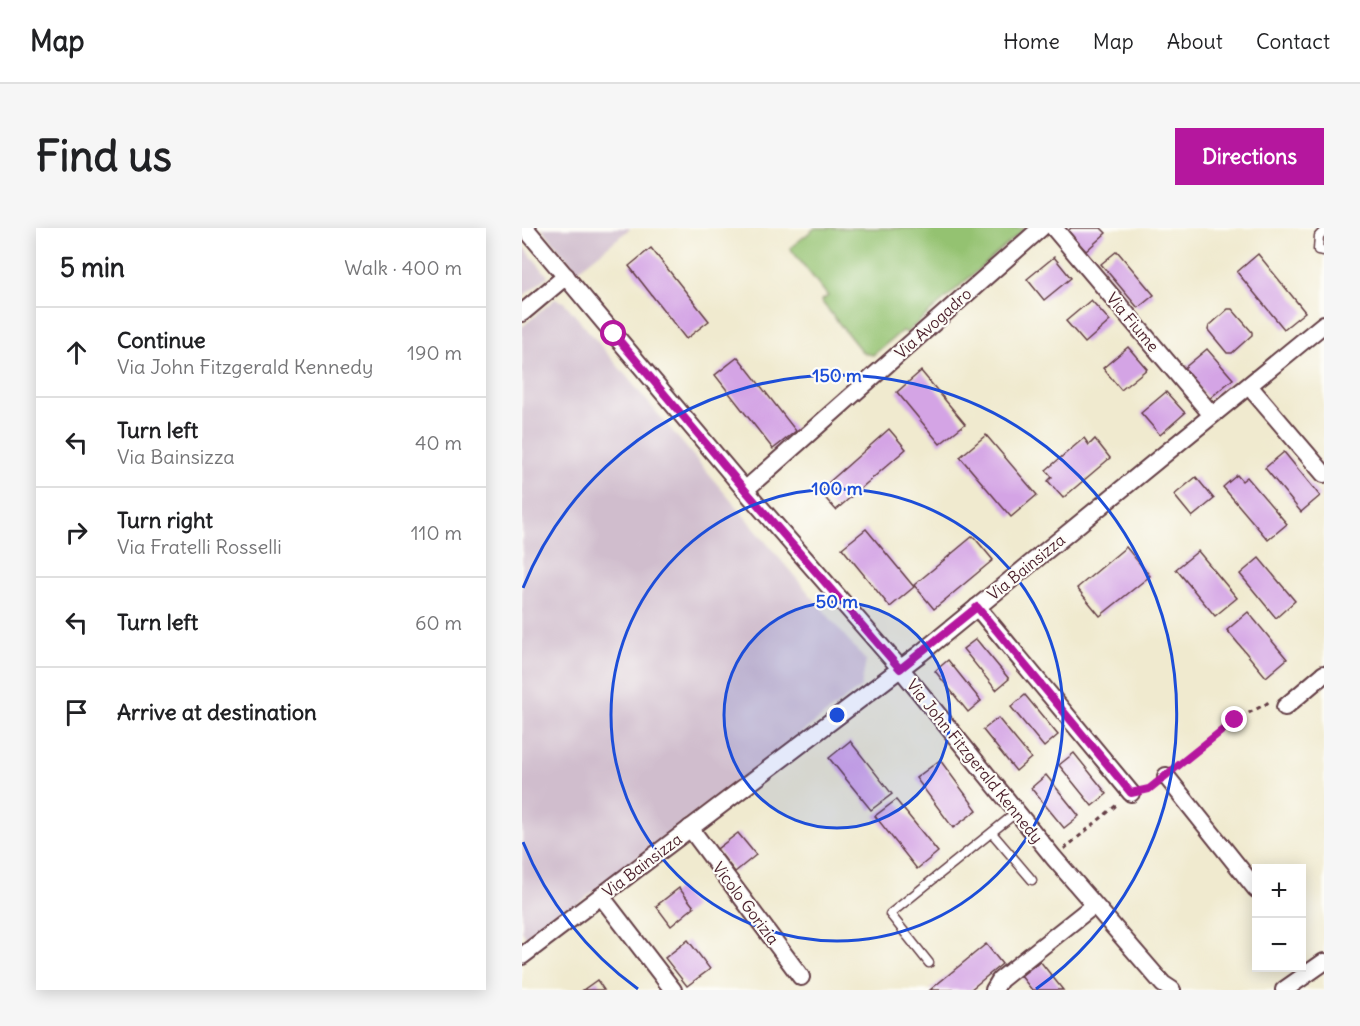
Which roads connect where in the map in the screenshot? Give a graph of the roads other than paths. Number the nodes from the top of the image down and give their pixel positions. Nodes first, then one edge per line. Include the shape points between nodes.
1 (525, 228) edge
2 (1041, 228) edge
3 (1054, 228) edge
4 (1324, 231) edge
5 (1324, 251) edge
6 (566, 276) junction
7 (522, 313) edge
8 (1324, 324) edge
9 (1249, 386) junction
10 (1212, 415) junction
11 (1324, 474) edge
12 (745, 490) junction
13 (977, 607) junction
14 (900, 669) junction
15 (1324, 674) edge
16 (1280, 702) road end
17 (1166, 776) road end
18 (1131, 793) road end
19 (1017, 812) junction
20 (690, 828) junction
21 (992, 833) junction
22 (1032, 880) dead end
23 (1252, 883) edge
24 (601, 896) junction
25 (1094, 905) junction
26 (522, 956) edge
27 (1324, 962) edge
28 (929, 963) dead end
29 (801, 977) dead end
30 (673, 990) edge
31 (994, 990) edge
32 (1172, 990) edge
33 (1284, 990) edge

1 - 6 street, Via John Fitzgerald Kennedy
2 - 12 street, Via Avogadro
3 - 10 street, Via Fiume
4 - 5 lane via 1319,236 1318,250
6 - 7 street
6 - 12 street, Via John Fitzgerald Kennedy
8 - 9 street, Via Bainsizza
9 - 10 street, Via Bainsizza
9 - 11 street
10 - 13 street, Via Bainsizza
12 - 14 street, Via John Fitzgerald Kennedy
13 - 14 street, Via Bainsizza
13 - 18 street
14 - 19 street, Via John Fitzgerald Kennedy
14 - 20 street, Via Bainsizza
15 - 16 street
17 - 23 street
19 - 21 lane
19 - 25 street, Via John Fitzgerald Kennedy
20 - 24 street, Via Bainsizza
20 - 29 street, Vicolo Gorizia
21 - 22 lane
21 - 28 lane via 891,914
24 - 26 street, Via Bainsizza
24 - 30 street
25 - 31 street via 1000,980
25 - 32 street, Via John Fitzgerald Kennedy
27 - 33 street

